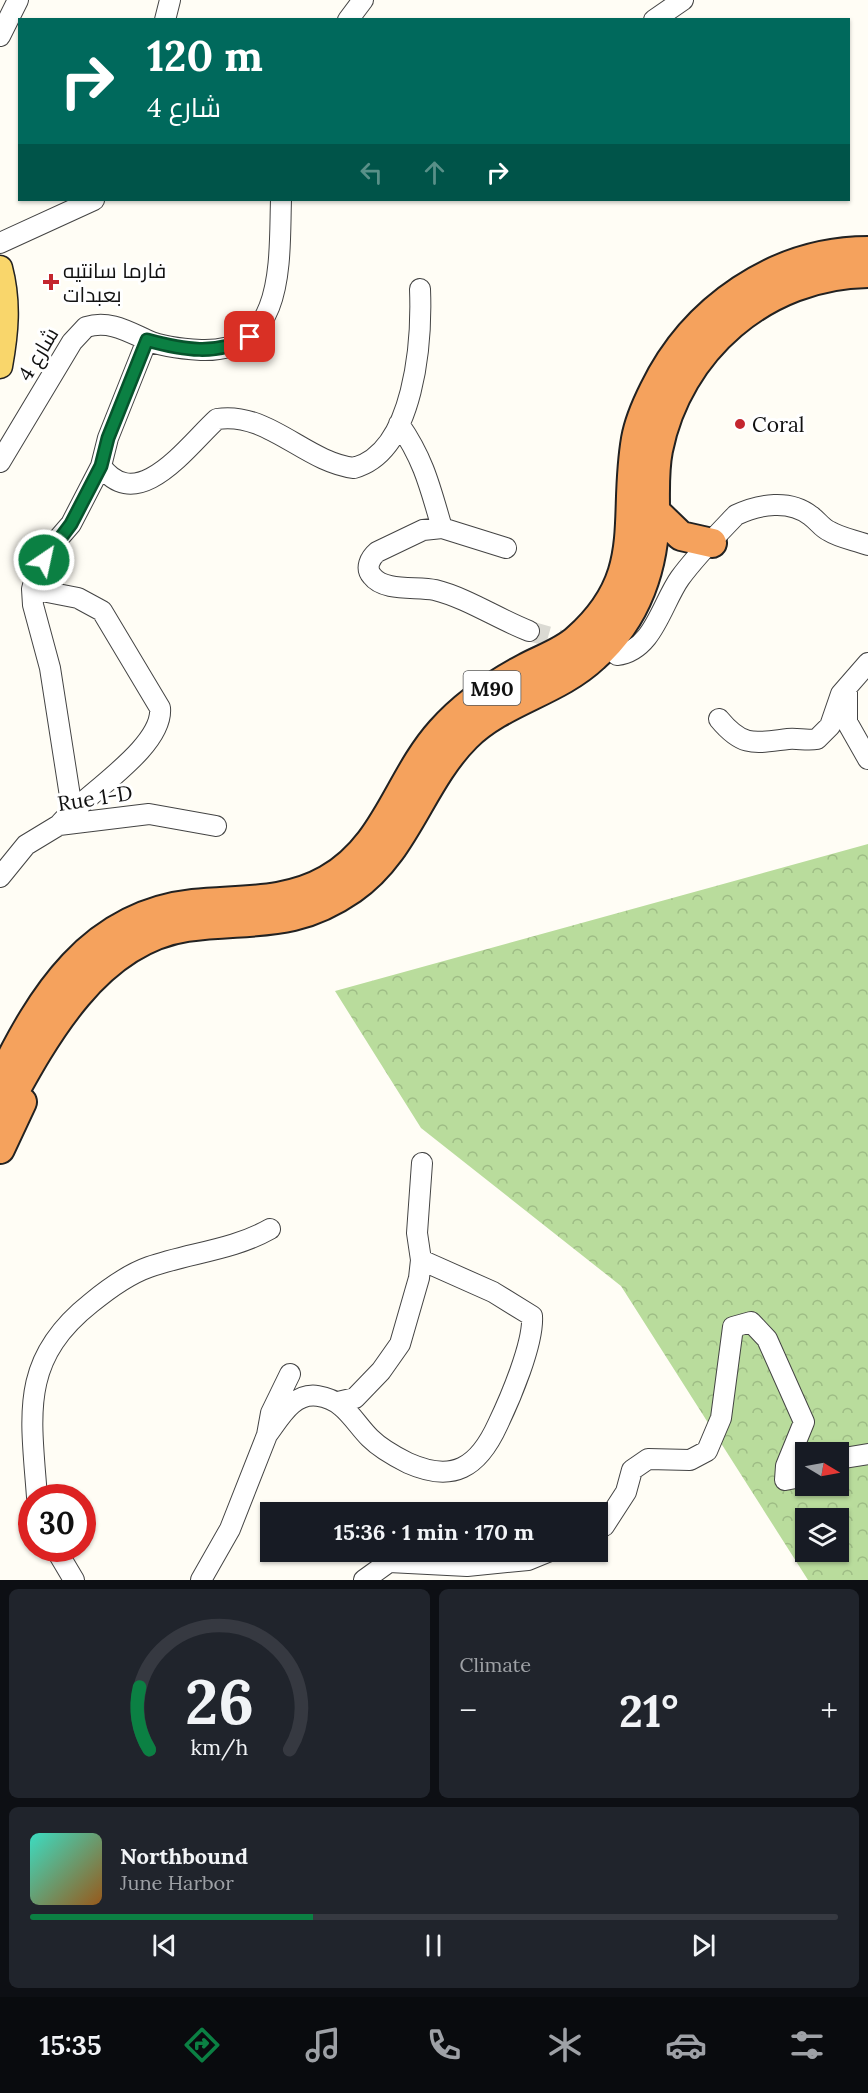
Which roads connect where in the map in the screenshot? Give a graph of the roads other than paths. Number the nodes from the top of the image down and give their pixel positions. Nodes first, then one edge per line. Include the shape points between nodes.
1 (18, 0) edge
2 (170, 0) edge
3 (363, 0) edge
4 (683, 0) edge
5 (166, 18) edge
6 (350, 18) edge
7 (657, 18) edge
8 (0, 36) edge
9 (92, 201) edge
10 (281, 201) edge
11 (0, 243) edge
12 (868, 251) edge
13 (0, 268) edge
14 (868, 273) edge
15 (420, 289) dead end
16 (147, 340) junction
17 (0, 366) edge
18 (399, 424) junction
19 (0, 462) edge
20 (101, 466) junction
21 (655, 511) junction
22 (442, 528) junction
23 (712, 543) junction
24 (868, 545) edge
25 (506, 548) dead end
26 (33, 589) junction
27 (529, 631) tunnel mouth
28 (617, 655) dead end
29 (868, 663) edge
30 (847, 688) junction
31 (719, 719) dead end
32 (868, 759) edge
33 (72, 809) junction
34 (58, 825) junction
35 (216, 826) dead end
36 (0, 877) edge
37 (43, 1047) junction
38 (7, 1059) edge
39 (0, 1081) edge
40 (0, 1119) edge
41 (0, 1149) edge
42 (422, 1163) dead end
43 (270, 1229) dead end
44 (421, 1260) junction
45 (290, 1374) dead end
46 (338, 1402) junction
47 (267, 1435) junction
48 (796, 1442) edge
49 (795, 1444) edge
50 (868, 1454) edge
51 (849, 1457) edge
52 (795, 1478) edge
53 (36, 1484) edge
54 (608, 1520) edge
55 (63, 1562) edge
56 (389, 1562) edge
57 (389, 1562) edge
58 (508, 1562) edge
59 (74, 1580) edge
60 (201, 1580) edge
61 (364, 1580) edge

1 - 8 street
2 - 5 street
3 - 6 street
4 - 7 street
9 - 11 street
10 - 16 street, شارع 4 via 275,281 269,309 259,328 241,342 209,350
12 - 38 highway, M90 via 824,256 773,272 723,300 676,350 643,412 638,430 628,559 621,583 609,603 575,641 496,685 442,729 416,764 377,837 357,858 329,879 287,897 192,904 122,924 76,960
13 - 17 main road via 7,318
14 - 21 highway, M90 via 827,277 773,297 738,318 709,345 685,377 666,419 655,464
15 - 18 street via 417,369
16 - 19 street, شارع 4 via 130,330 107,325 94,325 79,333
16 - 20 street via 108,438
18 - 20 street via 375,458 354,468 307,451 239,417 218,419 164,471 147,481 123,483 109,476
18 - 22 street via 417,451
20 - 26 street via 71,524 36,574
21 - 23 highway via 681,536
21 - 37 highway, M90 via 646,576 641,594 624,623 592,660 495,715 463,740 436,773 395,847 375,870 351,890 296,917 185,927 135,945 85,984
22 - 25 street
22 - 27 street via 423,530 377,552 368,566 372,577 394,585 435,590
23 - 24 street via 736,515 772,505 796,508 827,531
23 - 28 street via 678,581 645,638
26 - 33 street
26 - 33 street via 78,598 102,610 160,708 158,726 116,777
29 - 30 street
30 - 31 street via 825,733 808,741 750,742 735,735
30 - 32 street via 847,722
33 - 34 street
34 - 35 street, Rue 1-D via 150,814
34 - 36 street, Rue 1-D via 26,845
37 - 40 highway, M90
37 - 41 highway
38 - 39 highway, M90
42 - 44 street via 417,1233
43 - 53 street via 240,1243 148,1267 74,1317 46,1355 33,1390 30,1419
44 - 46 street via 415,1297 400,1344 355,1398
44 - 46 street via 493,1292 532,1316 516,1380 488,1443 460,1470 433,1472 384,1450
45 - 47 street via 272,1413
46 - 47 street via 318,1396 300,1398 291,1403
47 - 60 street via 230,1529
48 - 54 street via 804,1422 767,1339 752,1322 733,1327 721,1418 706,1451 690,1460 648,1459 632,1470 626,1492
49 - 52 street via 785,1479
50 - 51 street
55 - 59 street
56 - 58 street via 467,1566
57 - 61 street

